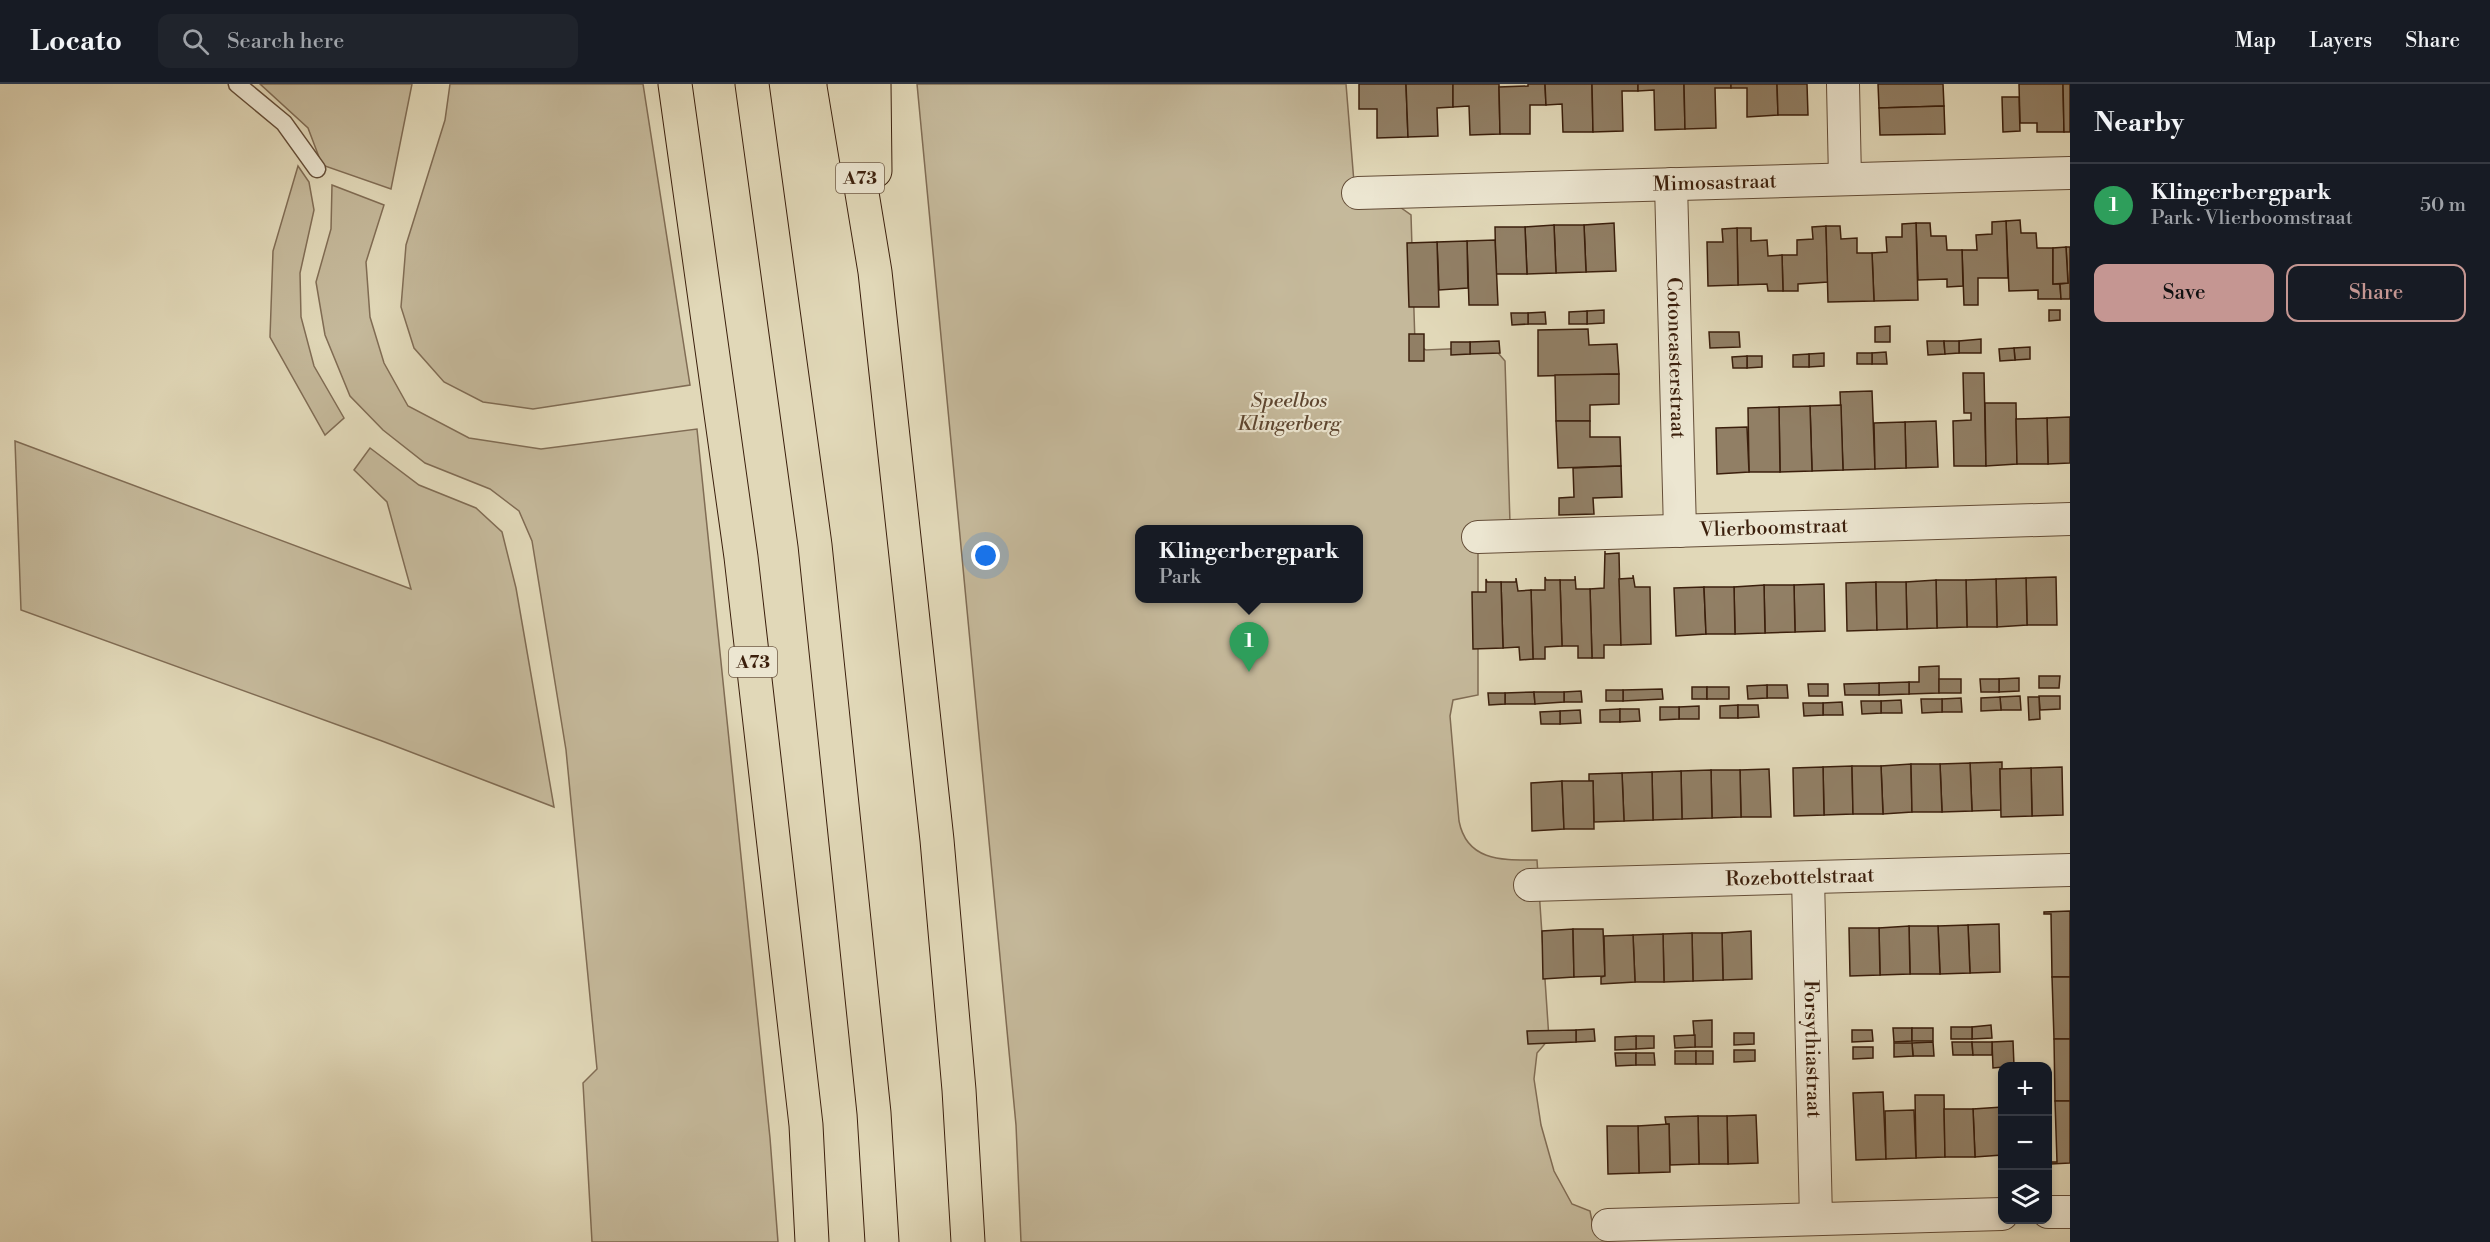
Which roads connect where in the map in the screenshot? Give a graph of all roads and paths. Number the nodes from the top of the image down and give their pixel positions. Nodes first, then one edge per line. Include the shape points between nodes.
1 (237, 84) edge
2 (675, 84) edge
3 (752, 84) edge
4 (844, 84) edge
5 (874, 84) edge
6 (1843, 84) edge
7 (317, 170) dead end
8 (2070, 173) edge
9 (1845, 179) junction
10 (1671, 184) junction
11 (1358, 193) dead end
12 (875, 272) junction
13 (2070, 519) edge
14 (1680, 531) junction
15 (1478, 537) dead end
16 (2070, 870) edge
17 (1808, 878) junction
18 (1530, 885) dead end
19 (2052, 1212) edge
20 (2070, 1212) edge
21 (1998, 1214) edge
22 (1816, 1219) junction
23 (1608, 1225) dead end
24 (812, 1242) edge
25 (882, 1242) edge
26 (968, 1242) edge

1 - 7 lane via 284,123
2 - 24 highway, A73 via 741,557 806,1125
3 - 25 highway via 815,545 874,1113
4 - 12 highway, A73
5 - 12 highway, A73
6 - 9 street
8 - 9 street, Mimosastraat
9 - 10 street, Mimosastraat
10 - 11 street, Mimosastraat
10 - 14 street, Cotoneasterstraat
12 - 26 highway, A73 via 938,852
13 - 14 street, Vlierboomstraat
14 - 15 street, Vlierboomstraat
16 - 17 street, Rozebottelstraat
17 - 18 street, Rozebottelstraat
17 - 22 street, Forsythiastraat
19 - 20 street
21 - 22 street
22 - 23 street

